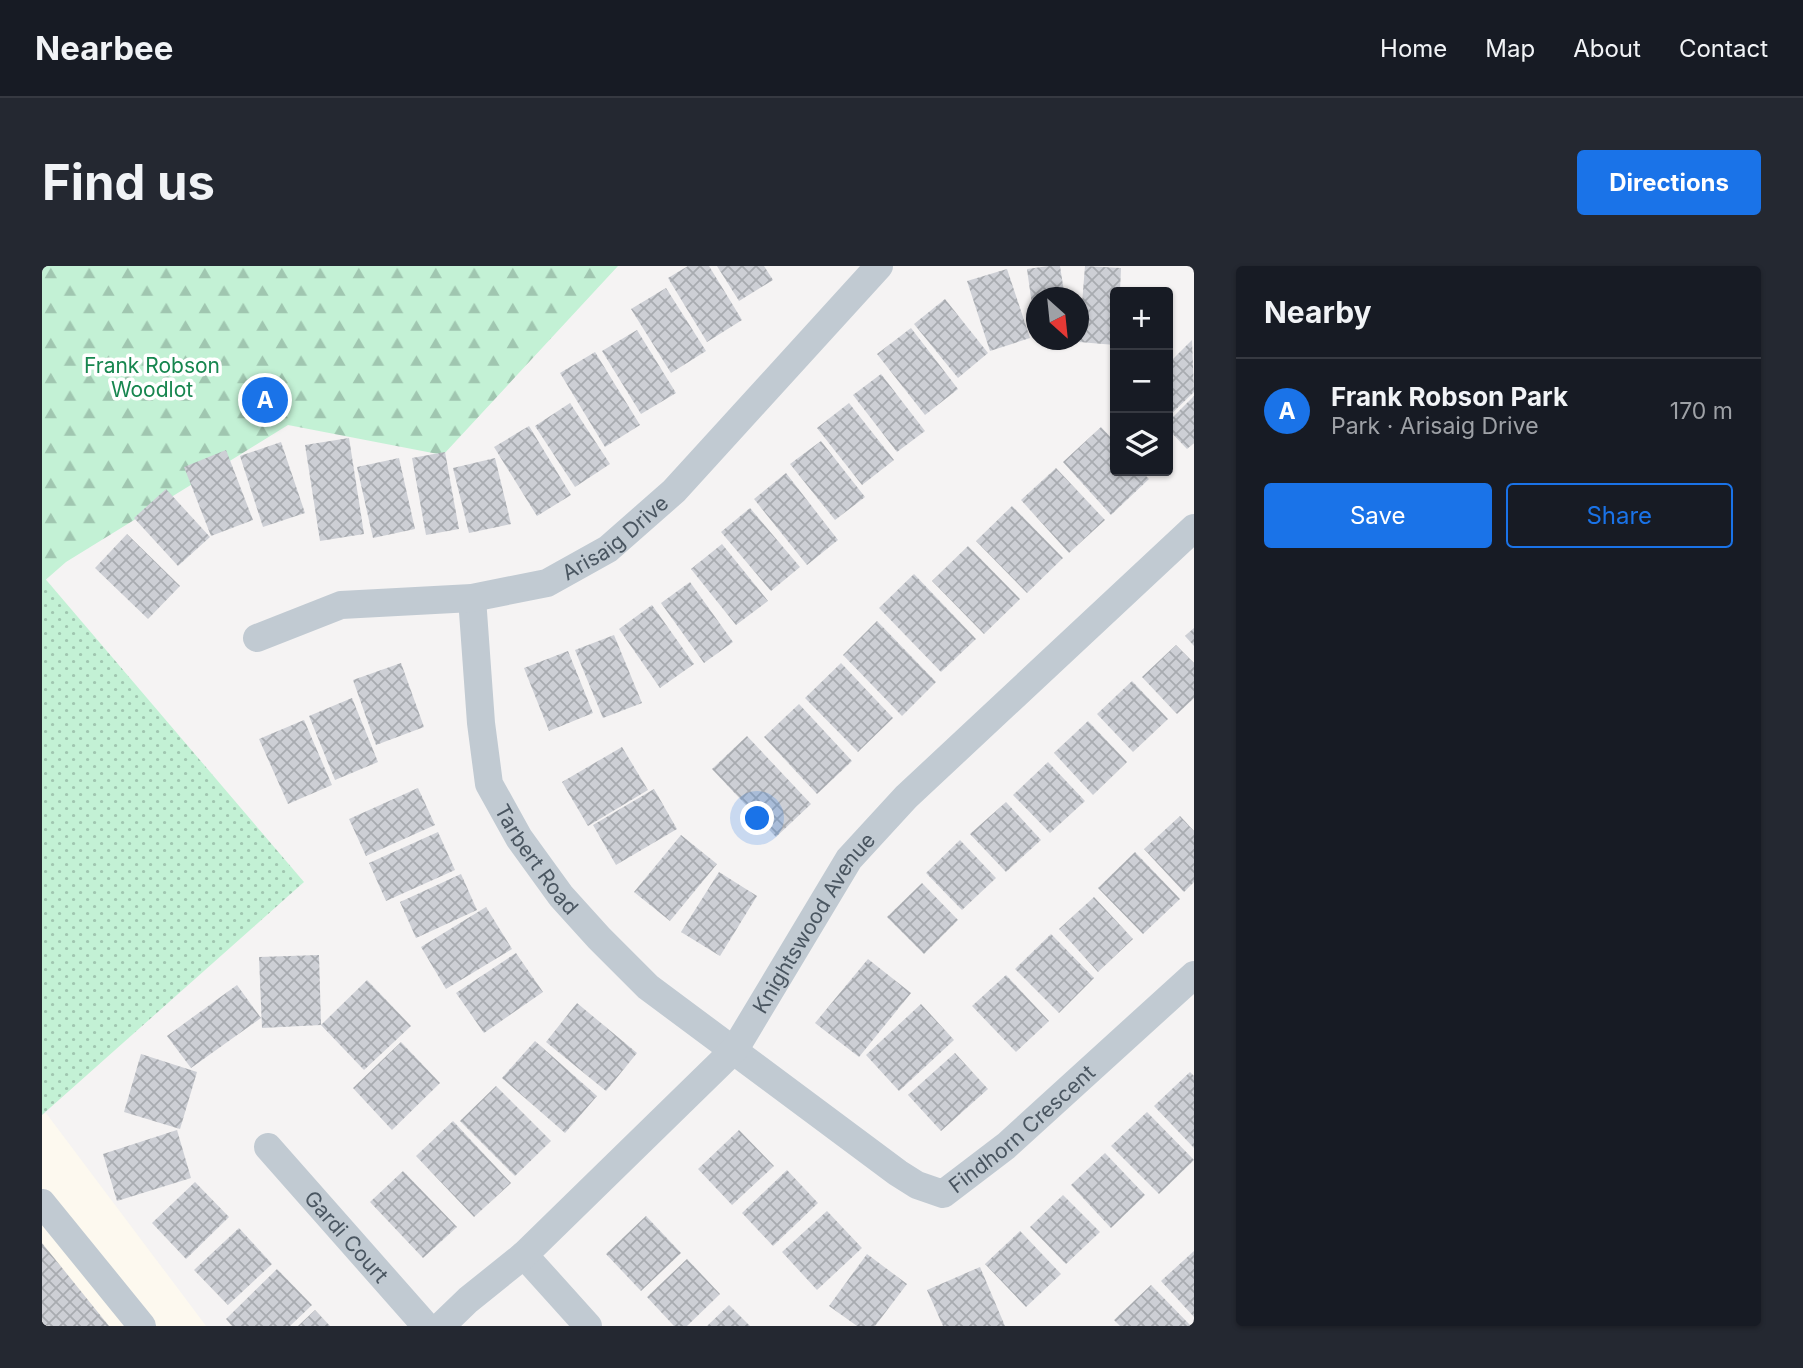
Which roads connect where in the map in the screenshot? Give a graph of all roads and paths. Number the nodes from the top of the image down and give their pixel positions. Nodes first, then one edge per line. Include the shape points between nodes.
1 (879, 266) edge
2 (1194, 528) edge
3 (472, 598) junction
4 (257, 638) dead end
5 (1194, 975) edge
6 (735, 1049) junction
7 (268, 1147) dead end
8 (42, 1203) edge
9 (524, 1255) junction
10 (142, 1326) edge
11 (426, 1326) edge
12 (441, 1326) edge
13 (589, 1326) edge

1 - 3 street, Arisaig Drive via 674,491 608,549 547,583
2 - 6 street, Knightswood Avenue via 906,797 849,859
3 - 4 street, Arisaig Drive via 341,606
3 - 6 street, Tarbert Road via 489,784 519,838 561,896 648,987
5 - 6 street, Findhorn Crescent via 1006,1146 943,1194 898,1172
6 - 9 street, Knightswood Avenue
7 - 11 street, Gardi Court
8 - 10 street
9 - 12 street, Knightswood Avenue
9 - 13 street

